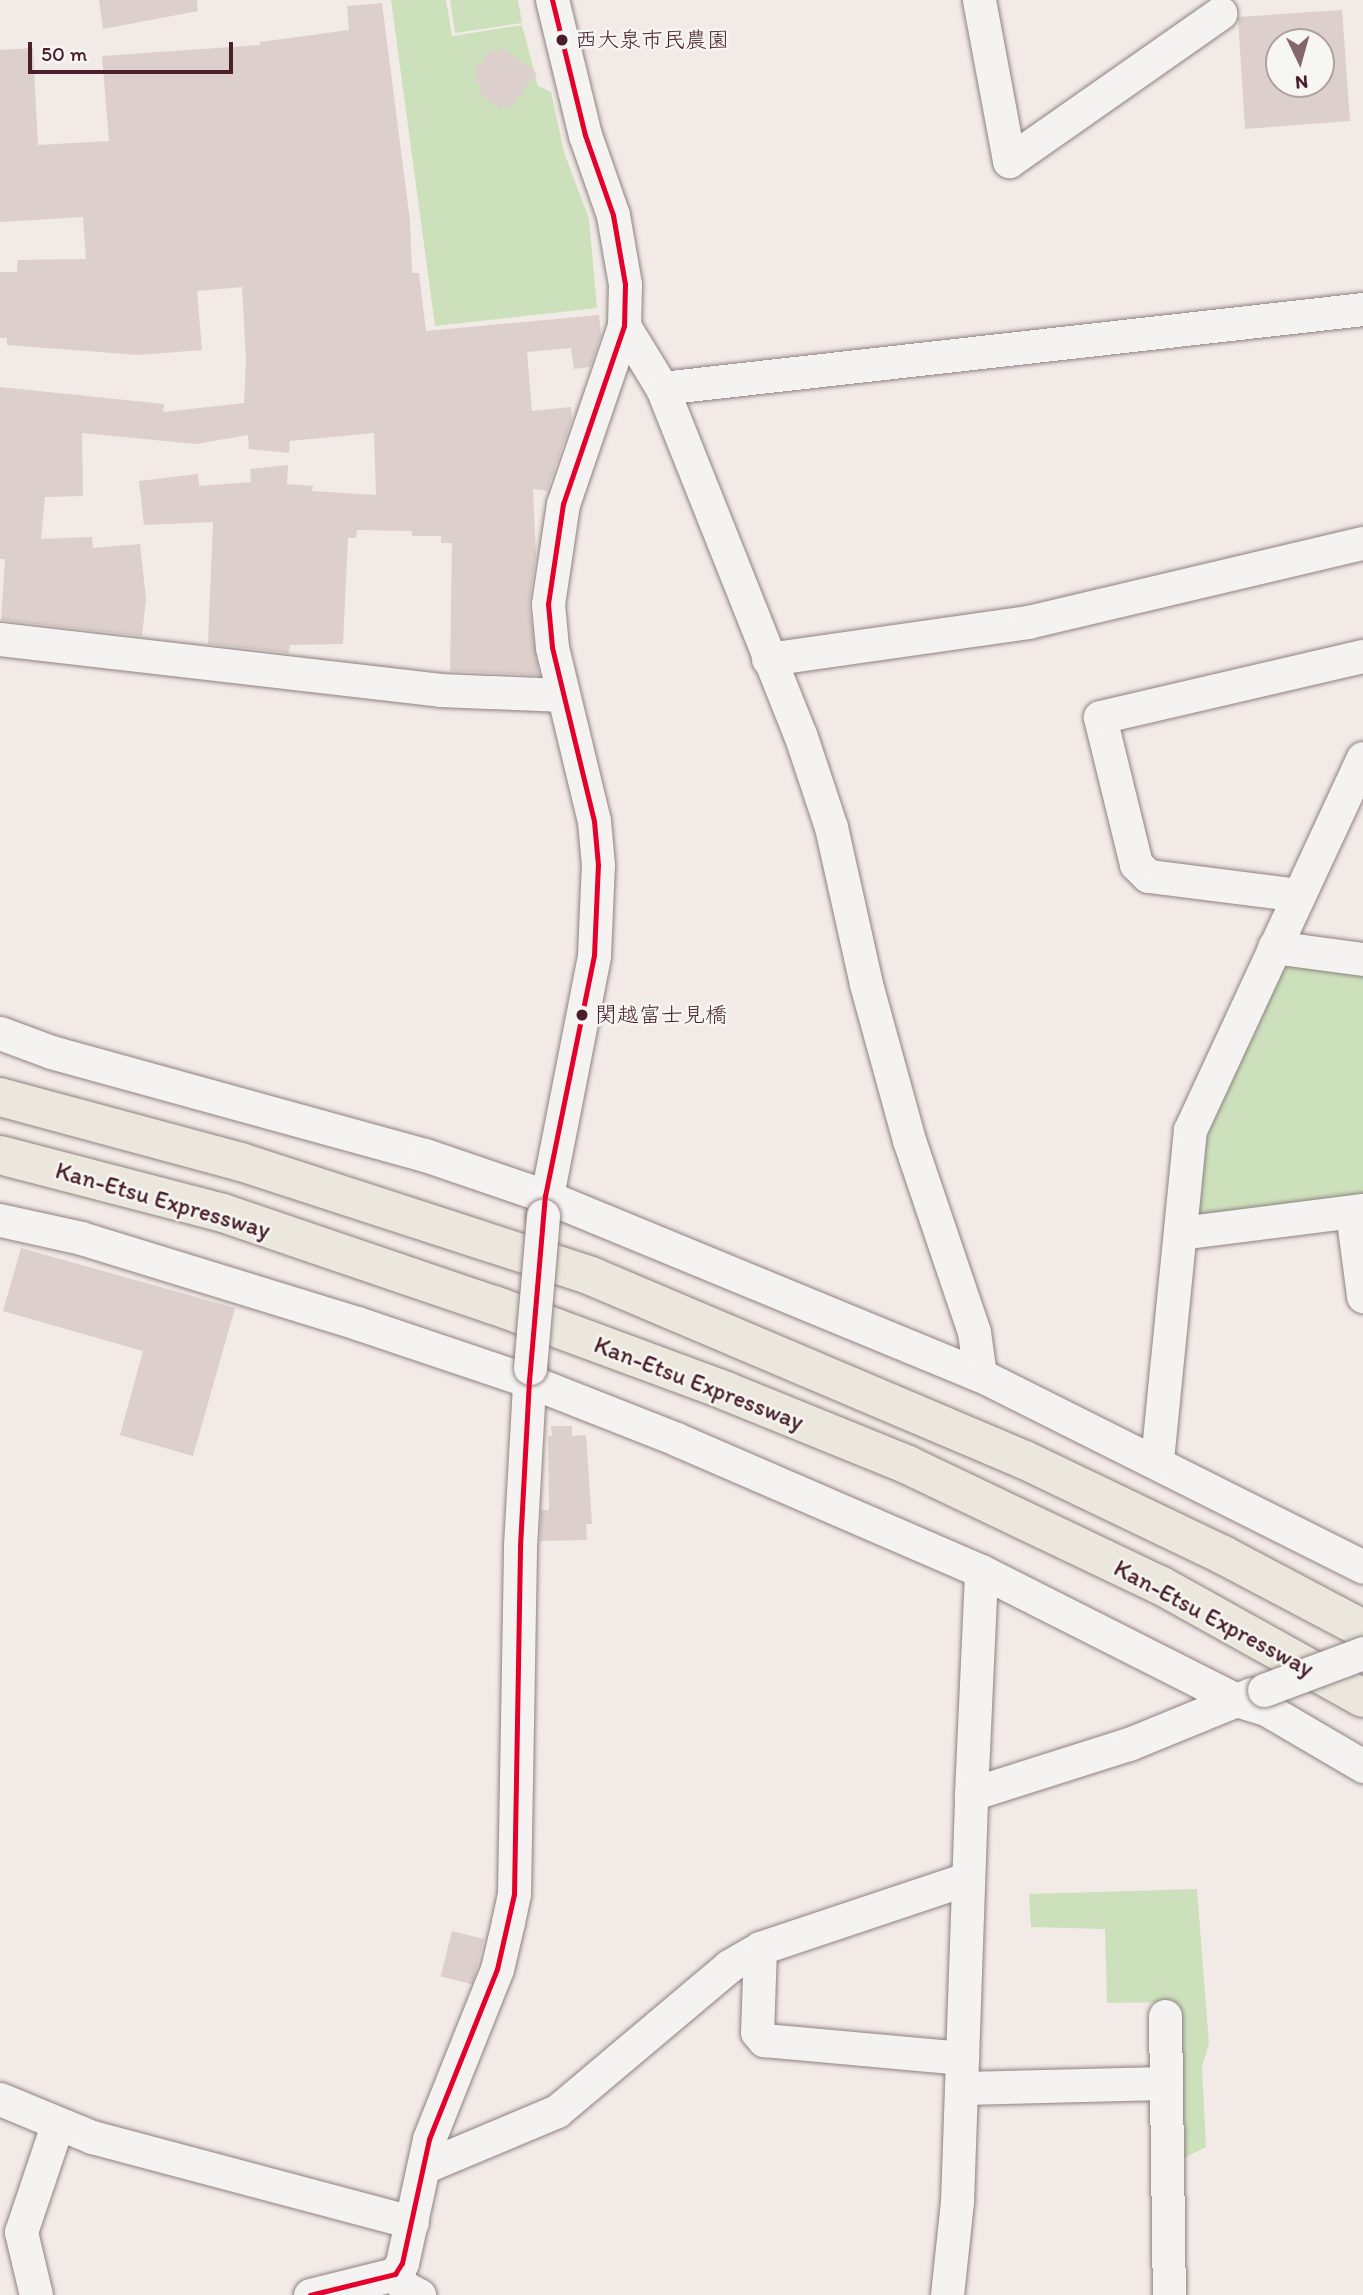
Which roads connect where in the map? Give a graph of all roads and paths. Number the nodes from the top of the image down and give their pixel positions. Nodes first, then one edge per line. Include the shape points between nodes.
1 (552, 0) edge
2 (979, 0) edge
3 (1220, 13) dead end
4 (1363, 309) edge
5 (624, 326) junction
6 (662, 388) junction
7 (1363, 542) edge
8 (0, 639) edge
9 (1363, 656) edge
10 (768, 659) junction
11 (563, 695) junction
12 (1363, 758) edge
13 (1299, 895) junction
14 (1275, 947) junction
15 (1363, 959) edge
16 (0, 1033) edge
17 (0, 1097) edge
18 (0, 1155) edge
19 (544, 1206) junction
20 (1358, 1211) edge
21 (0, 1220) edge
22 (1180, 1233) junction
23 (1363, 1296) edge
24 (529, 1374) junction
25 (980, 1375) junction
26 (1157, 1460) junction
27 (1363, 1567) edge
28 (981, 1570) junction
29 (1363, 1629) edge
30 (1363, 1653) edge
31 (1250, 1695) junction
32 (1363, 1698) edge
33 (1363, 1766) edge
34 (971, 1794) junction
35 (967, 1879) junction
36 (760, 1948) junction
37 (1165, 2016) dead end
38 (962, 2073) junction
39 (1166, 2082) junction
40 (0, 2099) edge
41 (57, 2125) junction
42 (424, 2167) junction
43 (412, 2222) junction
44 (407, 2285) edge
45 (36, 2295) edge
46 (310, 2295) edge
47 (947, 2295) edge
48 (1169, 2295) edge

1 - 5 street via 585,135 612,215 625,284
2 - 3 street via 1009,161
4 - 6 street
5 - 6 street
5 - 11 street via 554,545 548,604
6 - 10 street
7 - 10 street via 1028,622
8 - 11 street via 440,690
9 - 13 street via 1100,718 1136,864 1148,876
10 - 25 street via 800,734 831,827 869,998 909,1140 974,1332
11 - 19 street via 594,821 598,865 594,955
12 - 13 street
13 - 14 street
14 - 15 street
14 - 22 street via 1190,1130
16 - 19 street via 51,1052 425,1155
17 - 29 highway via 242,1162 591,1276 1025,1460 1223,1555
18 - 32 highway, Kan-Etsu Expressway via 223,1213 494,1305 726,1391 908,1465 1148,1579
19 - 24 street, bridge
19 - 25 street
20 - 22 street
20 - 23 street
21 - 24 street via 82,1238
22 - 26 street
24 - 28 street
24 - 42 street via 520,1546 514,1894 497,1969 438,2114
25 - 26 street
26 - 27 street
28 - 31 street
28 - 34 street
30 - 31 street, bridge
31 - 33 street
31 - 34 street via 1129,1744
34 - 35 street
35 - 36 street
35 - 38 street
36 - 38 street via 757,2032 764,2040
36 - 42 street via 729,1966 557,2111
37 - 39 street
38 - 39 street
38 - 47 street via 957,2202
39 - 48 street
40 - 41 street
41 - 43 street
41 - 45 street via 21,2232
42 - 43 street
43 - 44 street
44 - 46 street

